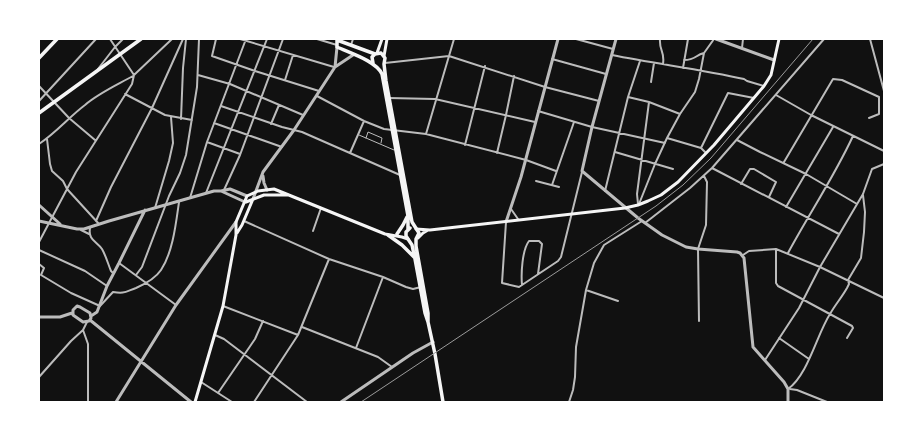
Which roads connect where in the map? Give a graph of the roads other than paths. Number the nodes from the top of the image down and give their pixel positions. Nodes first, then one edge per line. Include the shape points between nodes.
1 (57, 39) edge
2 (96, 39) edge
3 (110, 39) edge
4 (123, 39) edge
5 (141, 39) edge
6 (172, 39) edge
7 (185, 39) edge
8 (199, 39) edge
9 (216, 39) edge
10 (240, 39) edge
11 (267, 39) edge
12 (283, 39) edge
13 (317, 39) edge
14 (353, 39) edge
15 (382, 39) edge
16 (387, 39) edge
17 (454, 39) edge
18 (558, 39) edge
19 (576, 39) edge
20 (616, 39) edge
21 (660, 39) edge
22 (688, 39) edge
23 (715, 39) edge
24 (743, 39) edge
25 (778, 39) edge
26 (824, 39) edge
27 (870, 39) edge
28 (246, 40) edge
29 (337, 43) edge
30 (351, 45) junction
31 (264, 46) junction
32 (115, 47) junction
33 (742, 48) junction
34 (613, 49) junction
35 (278, 51) junction
36 (704, 53) junction
37 (120, 54) junction
38 (376, 54) junction
39 (611, 54) junction
40 (293, 55) junction
41 (353, 55) junction
42 (384, 56) junction
43 (449, 56) junction
44 (39, 58) edge
45 (552, 60) junction
46 (684, 60) junction
47 (774, 60) junction
48 (640, 61) junction
49 (372, 63) junction
50 (654, 63) junction
51 (237, 64) junction
52 (385, 64) junction
53 (663, 65) junction
54 (376, 66) junction
55 (485, 66) junction
56 (335, 68) junction
57 (683, 68) junction
58 (701, 70) junction
59 (96, 71) junction
60 (255, 71) junction
61 (606, 74) junction
62 (134, 75) junction
63 (198, 75) junction
64 (270, 75) junction
65 (514, 76) junction
66 (285, 80) junction
67 (651, 82) dead end
68 (230, 84) junction
69 (39, 86) edge
70 (764, 86) junction
71 (545, 87) junction
72 (319, 91) junction
73 (884, 91) edge
74 (247, 92) junction
75 (46, 94) junction
76 (125, 94) junction
77 (776, 95) junction
78 (316, 96) junction
79 (628, 97) junction
80 (262, 98) junction
81 (388, 98) junction
82 (754, 98) junction
83 (435, 99) junction
84 (39, 101) edge
85 (599, 101) junction
86 (54, 102) junction
87 (649, 102) junction
88 (279, 105) junction
89 (221, 106) junction
90 (152, 108) junction
91 (474, 108) junction
92 (879, 111) junction
93 (884, 111) edge
94 (238, 112) junction
95 (538, 112) junction
96 (39, 113) edge
97 (680, 114) junction
98 (303, 115) junction
99 (506, 115) junction
100 (811, 115) junction
101 (171, 117) junction
102 (254, 117) junction
103 (69, 118) junction
104 (869, 118) dead end
105 (181, 119) junction
106 (192, 120) junction
107 (364, 121) junction
108 (535, 122) junction
109 (574, 122) junction
110 (214, 123) junction
111 (271, 124) junction
112 (592, 127) junction
113 (833, 127) junction
114 (231, 130) junction
115 (294, 130) junction
116 (394, 131) junction
117 (620, 133) junction
118 (358, 134) junction
119 (426, 134) junction
120 (247, 135) junction
121 (853, 136) junction
122 (366, 138) junction
123 (644, 138) junction
124 (667, 138) junction
125 (47, 139) junction
126 (95, 140) junction
127 (737, 140) junction
128 (207, 142) junction
129 (665, 143) junction
130 (39, 144) edge
131 (380, 144) junction
132 (465, 145) junction
133 (282, 147) junction
134 (224, 148) junction
135 (701, 148) junction
136 (396, 151) junction
137 (884, 151) edge
138 (615, 152) junction
139 (350, 153) junction
140 (497, 153) junction
141 (240, 154) junction
142 (706, 154) junction
143 (526, 160) junction
144 (642, 160) junction
145 (784, 162) junction
146 (655, 164) junction
147 (884, 164) edge
148 (712, 168) junction
149 (673, 169) dead end
150 (556, 171) junction
151 (582, 171) junction
152 (263, 172) junction
153 (806, 174) junction
154 (402, 176) junction
155 (704, 176) junction
156 (536, 181) dead end
157 (741, 184) junction
158 (552, 185) junction
159 (827, 186) junction
160 (559, 187) dead end
161 (66, 189) junction
162 (266, 190) junction
163 (223, 191) junction
164 (605, 191) junction
165 (256, 192) junction
166 (205, 194) junction
167 (863, 194) junction
168 (289, 195) junction
169 (247, 196) junction
170 (769, 197) junction
171 (190, 198) junction
172 (253, 199) junction
173 (179, 201) junction
174 (245, 202) junction
175 (857, 204) junction
176 (39, 205) edge
177 (166, 205) junction
178 (638, 205) junction
179 (786, 206) junction
180 (155, 208) junction
181 (321, 208) junction
182 (625, 208) junction
183 (511, 209) junction
184 (146, 210) junction
185 (571, 215) junction
186 (408, 216) junction
187 (53, 217) junction
188 (807, 218) junction
189 (519, 220) junction
190 (39, 221) edge
191 (96, 221) junction
192 (244, 221) junction
193 (236, 222) junction
194 (506, 222) junction
195 (643, 222) junction
196 (50, 223) junction
197 (99, 224) junction
198 (61, 225) junction
199 (90, 228) junction
200 (416, 229) junction
201 (81, 230) junction
202 (408, 230) junction
203 (430, 230) junction
204 (313, 231) dead end
205 (89, 234) junction
206 (387, 234) junction
207 (396, 234) junction
208 (839, 234) junction
209 (236, 235) junction
210 (417, 238) junction
211 (409, 240) junction
212 (39, 242) edge
213 (698, 249) junction
214 (39, 250) edge
215 (776, 250) junction
216 (788, 254) junction
217 (743, 255) junction
218 (329, 259) junction
219 (416, 259) junction
220 (119, 263) junction
221 (39, 264) edge
222 (820, 267) junction
223 (113, 274) junction
224 (538, 274) junction
225 (136, 276) junction
226 (383, 277) junction
227 (848, 280) junction
228 (146, 283) junction
229 (522, 285) junction
230 (107, 286) junction
231 (422, 287) junction
232 (586, 290) junction
233 (884, 298) edge
234 (804, 299) junction
235 (618, 301) dead end
236 (176, 305) junction
237 (100, 306) junction
238 (223, 306) junction
239 (72, 313) junction
240 (829, 314) junction
241 (39, 317) edge
242 (91, 318) junction
243 (263, 321) junction
244 (699, 321) dead end
245 (86, 322) junction
246 (302, 327) junction
247 (83, 330) junction
248 (215, 335) junction
249 (298, 335) junction
250 (780, 338) junction
251 (847, 338) dead end
252 (432, 342) junction
253 (356, 348) junction
254 (245, 355) junction
255 (809, 359) junction
256 (764, 360) junction
257 (141, 362) junction
258 (392, 368) junction
259 (272, 375) junction
260 (39, 377) edge
261 (201, 382) junction
262 (788, 389) junction
263 (218, 393) junction
264 (88, 402) edge
265 (116, 402) edge
266 (191, 402) edge
267 (195, 402) edge
268 (232, 402) edge
269 (254, 402) edge
270 (307, 402) edge
271 (341, 402) edge
272 (443, 402) edge
273 (569, 402) edge
274 (788, 402) edge
275 (827, 402) edge

1 - 44 main road
2 - 75 street
3 - 32 street
4 - 32 street
5 - 37 main road
6 - 62 street
7 - 90 street
7 - 105 street
8 - 63 street
9 - 51 street via 212,56
10 - 28 street
11 - 31 street
12 - 35 street
13 - 29 street
14 - 30 street
15 - 38 main road
16 - 42 main road
17 - 43 street
18 - 45 street
19 - 34 street
20 - 34 street
21 - 53 street via 659,45 665,56
22 - 46 street
23 - 33 street
23 - 36 street
24 - 33 street
25 - 47 main road
26 - 77 street
27 - 73 street
28 - 31 street
28 - 51 street
29 - 30 main road
29 - 41 main road
29 - 56 street
30 - 38 main road
31 - 35 street
31 - 60 street
32 - 37 street
32 - 59 street
33 - 47 street
34 - 39 street
35 - 40 street
35 - 64 street
36 - 46 street via 692,60
36 - 58 street
37 - 59 main road
37 - 62 street
38 - 42 main road via 381,53
38 - 49 main road via 372,57
39 - 48 street
39 - 61 street
40 - 56 street
40 - 66 street
41 - 49 main road
41 - 56 street
42 - 52 main road
43 - 52 street
43 - 55 street
43 - 83 street
45 - 61 street
45 - 71 street
46 - 57 street
47 - 70 main road via 771,75
48 - 50 street
48 - 79 street
49 - 54 main road
50 - 53 street
50 - 67 street
51 - 60 street
51 - 68 street
52 - 54 main road via 381,67
52 - 81 main road
53 - 57 street
54 - 81 main road via 382,74
55 - 65 street
55 - 91 street
56 - 72 street
57 - 58 street
58 - 70 street via 744,78
58 - 97 street via 695,92
59 - 86 main road
60 - 64 street
60 - 74 street
61 - 85 street
62 - 76 street via 132,84
62 - 103 street via 87,103
63 - 68 street
63 - 106 street
64 - 66 street
64 - 80 street
65 - 71 street
65 - 99 street
66 - 72 street
68 - 74 street
68 - 89 street
69 - 75 street
70 - 82 main road
71 - 85 street
71 - 95 street
72 - 78 street
74 - 80 street
74 - 94 street
75 - 84 street
75 - 86 street
76 - 90 street
76 - 126 street
77 - 100 street
77 - 127 street
78 - 98 street
78 - 107 street
79 - 87 street
79 - 117 street
80 - 88 street
80 - 102 street
81 - 83 street
81 - 116 main road
82 - 135 street via 728,93
82 - 142 main road
83 - 91 street
83 - 119 street
85 - 112 street
86 - 96 main road
86 - 103 street
87 - 97 street
87 - 123 street
88 - 98 street
88 - 111 street
89 - 94 street
89 - 110 street
90 - 101 street
90 - 191 street
91 - 99 street
91 - 132 street
92 - 93 street
92 - 100 street via 879,97 835,79 830,82
92 - 104 street via 878,115
94 - 102 street
94 - 114 street
95 - 108 street
95 - 109 street
97 - 124 street
98 - 115 street
99 - 108 street
99 - 140 street
100 - 113 street
100 - 145 street
101 - 105 street
101 - 180 street via 172,147
102 - 111 street
102 - 120 street
103 - 125 street
103 - 126 street
105 - 106 street
106 - 177 street via 186,155
107 - 116 street
107 - 118 street
108 - 143 street
109 - 112 street
109 - 150 street
110 - 114 street
110 - 128 street
111 - 115 street
112 - 117 street
112 - 151 street
113 - 121 street
113 - 153 street
114 - 120 street
114 - 134 street
115 - 133 street
115 - 139 street
116 - 119 street
116 - 136 main road
116 - 154 main road
117 - 123 street
117 - 138 street
118 - 122 lane
118 - 139 street
119 - 132 street
120 - 133 street
120 - 141 street
121 - 137 street
121 - 159 street
122 - 131 lane
122 - 131 lane via 368,132 382,138
123 - 129 street
123 - 144 street
124 - 129 street
124 - 135 street
125 - 130 street
125 - 161 street via 52,171 63,181
126 - 161 street
127 - 145 street
127 - 148 street
128 - 134 street
128 - 171 street
129 - 146 street
131 - 136 lane
132 - 140 street
133 - 152 street
134 - 141 street
134 - 166 street
135 - 142 street
136 - 154 main road
138 - 144 street
138 - 164 street
139 - 154 street
140 - 143 street
141 - 163 street
142 - 178 main road via 668,190
143 - 150 street
143 - 183 street
144 - 146 street
144 - 178 street
145 - 153 street
146 - 149 street
146 - 178 street
147 - 167 street via 872,169
148 - 155 street
148 - 157 street
150 - 158 street
151 - 164 street
151 - 185 street
152 - 162 street
152 - 165 street
153 - 159 street
153 - 179 street
154 - 186 main road
154 - 200 main road via 412,222
155 - 195 street
155 - 213 street via 707,182 706,225
156 - 158 street
157 - 170 street
157 - 170 street via 750,169 754,169 776,182
158 - 160 street
159 - 175 street
159 - 188 street
161 - 187 street
161 - 191 street
162 - 165 main road
162 - 168 main road via 274,189
163 - 166 street
163 - 169 street via 232,190
163 - 174 street
164 - 182 street
165 - 169 main road
165 - 172 street
166 - 171 street
167 - 175 street
167 - 227 street via 861,258
168 - 172 main road via 270,194
168 - 181 main road
169 - 174 main road
170 - 179 street
171 - 173 street
172 - 174 main road
172 - 192 main road
173 - 177 street
173 - 228 street via 168,254 161,271
174 - 193 main road
175 - 208 street
176 - 187 street
177 - 180 street
177 - 225 street via 142,267
178 - 182 main road
179 - 188 street
180 - 184 street
181 - 204 street
181 - 206 main road
182 - 185 main road
182 - 195 street
183 - 189 street
183 - 194 street
184 - 197 street
184 - 220 street
185 - 189 main road
185 - 224 street via 562,256
186 - 202 main road
186 - 207 main road
187 - 196 street
187 - 198 street
188 - 208 street
188 - 216 street
189 - 194 main road
190 - 196 street
191 - 197 street
192 - 209 main road
192 - 218 street
193 - 209 main road
193 - 236 street
194 - 203 main road
194 - 229 street via 502,283 518,287
195 - 213 street via 686,247
195 - 232 street via 604,245 594,263
196 - 198 street
196 - 212 street
197 - 199 street
198 - 201 street
199 - 201 street
199 - 205 street
200 - 202 main road
200 - 203 main road
200 - 210 main road via 419,233
201 - 205 street
202 - 207 main road
202 - 211 main road via 406,234
203 - 210 main road
205 - 223 street via 103,250
206 - 207 main road
206 - 211 main road
206 - 219 main road via 402,244
208 - 222 street
209 - 238 main road
210 - 211 main road
210 - 231 main road
211 - 219 main road
213 - 217 street via 737,252
213 - 244 street
214 - 230 street via 85,271
215 - 216 street
215 - 217 street via 749,251
215 - 234 street via 776,283
216 - 222 street
217 - 256 street via 753,347
218 - 226 street
218 - 246 street
219 - 231 main road
220 - 223 street
220 - 225 street
221 - 237 street via 44,268 41,275
222 - 227 street
222 - 234 street
223 - 230 street
224 - 229 street
224 - 229 street via 542,244 539,241 529,241 522,267
225 - 228 street
226 - 231 street via 413,289
226 - 253 street
227 - 233 street
227 - 240 street via 847,288
228 - 236 street
228 - 237 street via 122,294 113,292
230 - 237 street
231 - 252 main road
232 - 235 street
232 - 273 street via 576,347 575,378
234 - 240 street
234 - 250 street
236 - 257 street
237 - 242 street
238 - 243 street
238 - 248 main road
239 - 241 street via 60,317
239 - 242 street via 74,308 79,306 88,311
239 - 245 street
240 - 251 street via 852,326
240 - 255 street
242 - 245 street
242 - 257 street
243 - 249 street
243 - 254 street
245 - 247 street
246 - 249 street
246 - 253 street
247 - 260 street
247 - 264 street via 88,344
248 - 254 street
248 - 261 main road
249 - 259 street
250 - 255 street
250 - 256 street
252 - 258 street
252 - 272 main road
253 - 258 street via 382,359
254 - 259 street
254 - 263 street
255 - 262 street via 794,384
256 - 262 street
257 - 265 street
257 - 266 street
258 - 271 street
259 - 269 street
259 - 270 street
261 - 263 street
261 - 267 main road
262 - 274 street
262 - 275 street
263 - 268 street

